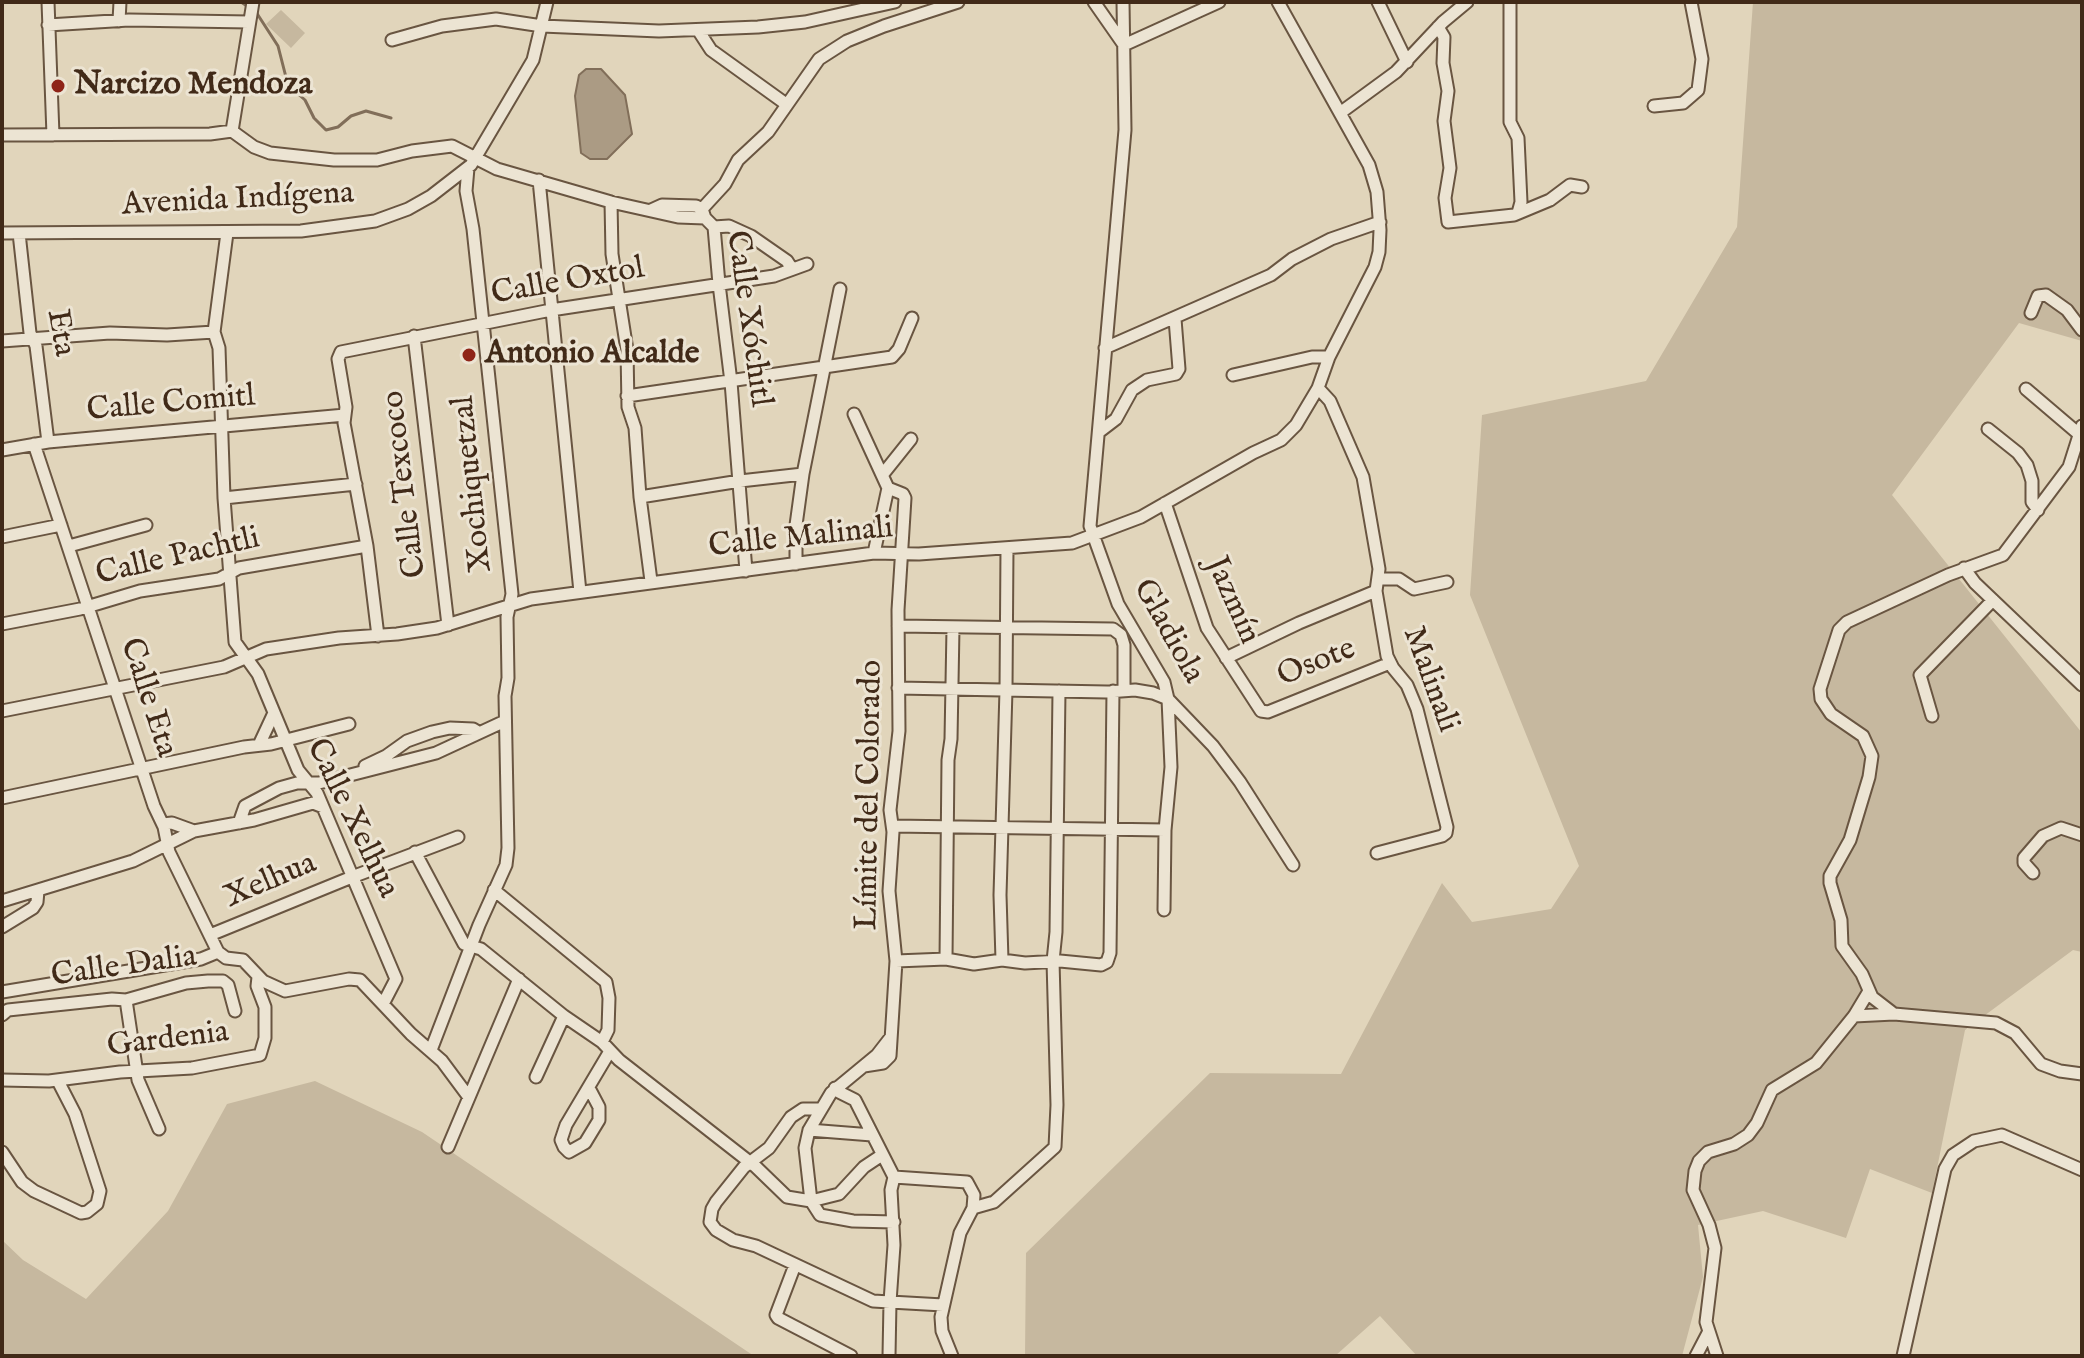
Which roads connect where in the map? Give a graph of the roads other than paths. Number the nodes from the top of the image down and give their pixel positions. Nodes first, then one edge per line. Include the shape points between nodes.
1 (48, 2) edge
2 (120, 2) edge
3 (253, 2) edge
4 (547, 2) edge
5 (895, 2) edge
6 (958, 2) edge
7 (1094, 2) edge
8 (1123, 2) edge
9 (1219, 2) edge
10 (1278, 2) edge
11 (1378, 2) edge
12 (1467, 2) edge
13 (1510, 2) edge
14 (1691, 2) edge
15 (878, 4) edge
16 (119, 21) junction
17 (249, 22) junction
18 (48, 25) junction
19 (542, 26) junction
20 (1438, 27) junction
21 (698, 30) junction
22 (392, 40) dead end
23 (1124, 45) junction
24 (1407, 62) junction
25 (786, 104) junction
26 (1654, 106) dead end
27 (1340, 113) junction
28 (232, 131) junction
29 (2, 135) edge
30 (53, 135) junction
31 (476, 158) junction
32 (468, 168) junction
33 (539, 180) junction
34 (1582, 187) dead end
35 (611, 202) junction
36 (1518, 213) junction
37 (707, 218) junction
38 (1380, 222) junction
39 (2, 233) edge
40 (19, 233) junction
41 (227, 233) junction
42 (807, 264) dead end
43 (792, 269) junction
44 (719, 284) junction
45 (840, 289) dead end
46 (619, 299) junction
47 (551, 310) junction
48 (2031, 313) dead end
49 (912, 318) dead end
50 (1175, 319) junction
51 (483, 326) junction
52 (2082, 330) edge
53 (214, 332) junction
54 (414, 336) junction
55 (34, 339) junction
56 (2, 341) edge
57 (1105, 348) junction
58 (1329, 357) junction
59 (823, 366) junction
60 (1233, 375) dead end
61 (731, 382) junction
62 (1318, 388) junction
63 (2026, 389) dead end
64 (627, 396) junction
65 (854, 414) dead end
66 (345, 415) junction
67 (222, 425) junction
68 (1988, 429) dead end
69 (2081, 431) edge
70 (1099, 432) junction
71 (911, 439) dead end
72 (48, 442) junction
73 (34, 444) junction
74 (2, 450) edge
75 (803, 474) junction
76 (883, 474) junction
77 (740, 481) junction
78 (356, 484) junction
79 (888, 488) junction
80 (640, 497) junction
81 (224, 498) junction
82 (1165, 503) junction
83 (2038, 510) junction
84 (61, 525) junction
85 (146, 525) dead end
86 (1092, 535) junction
87 (2, 537) edge
88 (69, 546) junction
89 (367, 546) junction
90 (1007, 548) junction
91 (874, 553) junction
92 (902, 554) junction
93 (796, 564) junction
94 (1964, 568) junction
95 (746, 571) junction
96 (230, 573) junction
97 (651, 581) junction
98 (1447, 582) dead end
99 (1377, 585) junction
100 (580, 592) junction
101 (1993, 600) junction
102 (510, 604) junction
103 (89, 605) junction
104 (1129, 622) junction
105 (2, 624) edge
106 (448, 625) junction
107 (898, 626) junction
108 (1005, 627) junction
109 (953, 628) junction
110 (1117, 631) junction
111 (378, 636) junction
112 (246, 657) junction
113 (1226, 658) junction
114 (1390, 663) junction
115 (2082, 685) edge
116 (116, 687) junction
117 (898, 688) junction
118 (951, 689) junction
119 (1006, 690) junction
120 (1059, 691) junction
121 (1119, 691) junction
122 (1168, 699) junction
123 (2, 711) edge
124 (1263, 712) joint
125 (273, 715) junction
126 (1932, 716) dead end
127 (505, 721) junction
128 (349, 724) dead end
129 (432, 732) junction
130 (478, 732) junction
131 (285, 740) junction
132 (259, 745) junction
133 (416, 758) junction
134 (142, 769) junction
135 (359, 773) junction
136 (310, 783) junction
137 (2, 798) edge
138 (323, 807) junction
139 (239, 823) junction
140 (163, 824) junction
141 (948, 825) junction
142 (893, 826) junction
143 (1001, 827) junction
144 (1057, 828) junction
145 (1112, 829) junction
146 (1165, 830) junction
147 (194, 831) junction
148 (2082, 835) edge
149 (458, 837) dead end
150 (167, 844) junction
151 (415, 852) junction
152 (1377, 853) dead end
153 (1293, 865) dead end
154 (2033, 873) dead end
155 (352, 877) junction
156 (494, 890) junction
157 (38, 891) junction
158 (2, 901) edge
159 (1164, 910) dead end
160 (2, 927) edge
161 (210, 935) junction
162 (472, 947) junction
163 (222, 955) junction
164 (946, 959) junction
165 (1002, 960) junction
166 (896, 961) junction
167 (1053, 961) junction
168 (258, 977) junction
169 (519, 979) junction
170 (1869, 991) junction
171 (2, 992) edge
172 (126, 1000) junction
173 (383, 1004) junction
174 (235, 1011) dead end
175 (1894, 1014) junction
176 (2, 1015) edge
177 (564, 1016) junction
178 (1854, 1016) junction
179 (606, 1047) junction
180 (431, 1050) junction
181 (137, 1073) junction
182 (2082, 1074) edge
183 (536, 1077) dead end
184 (2, 1080) edge
185 (58, 1081) junction
186 (589, 1088) junction
187 (835, 1088) junction
188 (468, 1096) junction
189 (820, 1109) junction
190 (159, 1129) dead end
191 (809, 1130) junction
192 (872, 1135) junction
193 (448, 1147) dead end
194 (2, 1152) edge
195 (882, 1155) junction
196 (749, 1162) junction
197 (2082, 1170) edge
198 (894, 1177) junction
199 (811, 1201) junction
200 (973, 1208) junction
201 (894, 1222) junction
202 (795, 1265) junction
203 (890, 1302) junction
204 (943, 1305) junction
205 (1708, 1333) junction
206 (851, 1356) edge
207 (889, 1356) edge
208 (952, 1356) edge
209 (1696, 1356) edge
210 (1717, 1356) edge
211 (1903, 1356) edge

1 - 18 street
2 - 16 street
3 - 17 street
4 - 19 street, Avenida Indígena
5 - 15 street
6 - 25 street via 838,46 815,63
7 - 23 street
8 - 23 street
9 - 23 street
10 - 27 street, Calle Malinali
11 - 24 street
12 - 20 street
13 - 36 street via 1510,122 1518,138
14 - 26 street via 1702,59 1698,90 1683,103
15 - 21 street via 783,25
16 - 17 street
16 - 18 street
17 - 28 street
18 - 30 street
19 - 21 street
19 - 22 street via 490,20
19 - 31 street, Avenida Indígena via 525,77
20 - 24 street
20 - 36 street via 1444,37 1448,91 1446,220 1453,224
21 - 25 street via 711,50
23 - 57 street via 1125,130
24 - 27 street
25 - 37 street via 768,132 738,160
27 - 38 street, Calle Malinali via 1373,174
28 - 30 street
28 - 31 street via 270,153 377,160 452,146
29 - 30 street
31 - 32 street, Avenida Indígena
31 - 33 street
32 - 41 street, Avenida Indígena via 424,201 375,221
32 - 51 street, Xochiquetzal via 466,191
33 - 35 street
33 - 47 street
34 - 36 street via 1570,185
35 - 37 street
35 - 46 street
37 - 43 street via 751,236
37 - 44 street, Calle Xóchitl
38 - 50 street via 1331,239 1271,275
38 - 58 street, Calle Malinali via 1375,267
39 - 40 street, Avenida Indígena
40 - 41 street, Avenida Indígena
40 - 55 street, Eta
41 - 53 street
42 - 43 street, Calle Oxtol
43 - 44 street, Calle Oxtol
44 - 46 street, Calle Oxtol
44 - 61 street, Calle Xóchitl
45 - 59 street
46 - 47 street, Calle Oxtol
46 - 64 street
47 - 51 street, Calle Oxtol
47 - 100 street
48 - 52 street via 2038,296 2046,295
49 - 59 street via 892,357
50 - 57 street
50 - 70 street via 1176,374 1147,380 1132,390 1116,419
51 - 54 street, Calle Oxtol
51 - 102 street, Xochiquetzal
53 - 55 street
53 - 67 street
54 - 66 street, Calle Oxtol via 339,354
54 - 106 street, Calle Texcoco
55 - 56 street
55 - 72 street, Eta
57 - 70 street
58 - 60 street
58 - 62 street, Calle Malinali
59 - 61 street
59 - 75 street
61 - 64 street
61 - 77 street, Calle Xóchitl
62 - 82 street, Calle Malinali via 1286,437
62 - 99 street, Malinali via 1330,401 1360,469 1379,569
63 - 69 street
64 - 80 street
65 - 76 street
66 - 67 street, Calle Comitl
66 - 78 street
67 - 72 street, Calle Comitl
67 - 81 street
68 - 83 street via 2027,465
69 - 83 street via 2069,467
70 - 86 street
71 - 76 street
72 - 73 street, Calle Comitl
73 - 74 street, Calle Comitl
73 - 84 street, Calle Eta
75 - 77 street
75 - 93 street
76 - 79 street
77 - 80 street
77 - 95 street, Calle Xóchitl
78 - 81 street
78 - 89 street
79 - 91 street
79 - 92 street, Límite del Colorado via 905,497
80 - 97 street
81 - 96 street
82 - 86 street, Calle Malinali
82 - 113 street, Jazmín via 1207,628
83 - 94 street via 2003,555
84 - 87 street
84 - 88 street, Calle Eta
85 - 88 street
86 - 90 street, Calle Malinali via 1072,543
86 - 104 street, Gladiola
88 - 103 street, Calle Eta
89 - 96 street, Calle Pachtli
89 - 111 street
90 - 92 street, Calle Malinali
90 - 108 street
91 - 92 street, Calle Malinali
91 - 93 street, Calle Malinali
92 - 107 street, Límite del Colorado
93 - 95 street, Calle Malinali
94 - 101 street
94 - 170 street via 1843,624 1820,689 1831,714 1859,733 1871,751 1869,777 1850,840 1830,879 1842,946
95 - 97 street, Calle Malinali
96 - 103 street, Calle Pachtli
96 - 112 street via 235,642
97 - 100 street, Calle Malinali
98 - 99 street via 1414,589 1399,579
99 - 113 street
99 - 114 street, Malinali
100 - 102 street, Calle Malinali
101 - 115 street
101 - 126 street via 1920,675
102 - 106 street, Calle Malinali
102 - 127 street, Xochiquetzal
103 - 105 street, Calle Pachtli
103 - 116 street, Calle Eta
104 - 110 street
104 - 122 street, Gladiola via 1164,682
106 - 111 street, Calle Malinali
107 - 109 street
107 - 117 street, Límite del Colorado
108 - 109 street
108 - 110 street
108 - 119 street
109 - 118 street
110 - 121 street via 1125,649
111 - 112 street, Calle Malinali via 266,649
112 - 116 street, Calle Malinali via 224,667
112 - 125 street, Calle Xelhua
113 - 124 street, Jazmín
114 - 124 street, Osote
114 - 152 street, Malinali via 1417,709 1447,830 1442,836
116 - 123 street, Calle Malinali
116 - 134 street, Calle Eta
117 - 118 street
117 - 142 street, Límite del Colorado
118 - 119 street
118 - 141 street
119 - 120 street
119 - 143 street
120 - 121 street
120 - 144 street
121 - 122 street via 1144,690
121 - 145 street
122 - 146 street via 1171,767
122 - 153 street, Gladiola via 1213,746
125 - 131 street, Calle Xelhua
125 - 132 street
127 - 130 street
127 - 156 street, Xochiquetzal via 508,848
128 - 131 street
129 - 130 street
129 - 133 street
129 - 135 street via 399,744
130 - 133 street via 445,751
131 - 132 street
131 - 136 street, Calle Xelhua
132 - 134 street
133 - 135 street
134 - 137 street
134 - 140 street, Calle Eta
135 - 136 street
136 - 138 street, Calle Xelhua
136 - 139 street via 264,794 245,806
138 - 139 street via 313,803
138 - 155 street, Calle Xelhua
139 - 147 street
140 - 147 street
140 - 150 street, Calle Eta
141 - 142 street
141 - 143 street
141 - 164 street
142 - 166 street, Límite del Colorado via 889,891
143 - 144 street
143 - 165 street
144 - 145 street
144 - 167 street
145 - 146 street
145 - 167 street via 1108,960 1101,965
146 - 159 street
147 - 150 street
148 - 154 street via 2061,828 2043,836 2024,858
149 - 151 street, Xelhua
150 - 157 street via 133,861
150 - 161 street, Calle Eta
151 - 155 street, Xelhua
151 - 162 street via 462,941
155 - 161 street, Xelhua
155 - 173 street, Calle Xelhua via 396,979
156 - 162 street, Xochiquetzal
156 - 179 street via 606,982
157 - 158 street
157 - 160 street via 33,908
161 - 163 street, Calle Eta
162 - 169 street
162 - 180 street, Xochiquetzal
163 - 168 street via 243,960
163 - 171 street
164 - 165 street via 974,964
164 - 166 street
165 - 167 street
166 - 187 street, Límite del Colorado via 887,1060 864,1066
167 - 200 street via 1055,1147 994,1202
168 - 173 street via 291,991 357,979
168 - 181 street, Gardenia via 265,1007 260,1055
169 - 177 street
169 - 188 street
170 - 175 street
170 - 178 street
172 - 174 street, Calle Dalia via 186,983 220,981 228,985
172 - 176 street, Calle Dalia via 8,1010
172 - 181 street
173 - 180 street
175 - 178 street
175 - 182 street via 2003,1025 2041,1064
177 - 179 street
177 - 183 street
178 - 205 street via 1816,1063 1772,1090 1748,1135 1711,1150 1699,1161 1693,1190 1715,1248
179 - 186 street
179 - 196 street
180 - 188 street
181 - 185 street, Gardenia
181 - 190 street
184 - 185 street, Gardenia
185 - 194 street via 75,1114 101,1194 94,1208 84,1213 29,1187
186 - 186 street via 561,1136 569,1152 585,1143 599,1120
187 - 189 street
187 - 192 street via 855,1100
188 - 193 street
189 - 191 street
189 - 196 street via 795,1114 769,1148
191 - 192 street
191 - 199 street via 805,1148
192 - 195 street
195 - 198 street
195 - 199 street via 842,1193
196 - 199 street via 787,1197
196 - 202 street via 713,1206 710,1222 726,1236
197 - 211 street via 2002,1135 1974,1141 1953,1155 1945,1169
198 - 200 street via 967,1182
198 - 201 street
199 - 201 street via 820,1215
200 - 204 street via 960,1233
201 - 203 street
202 - 203 street via 873,1301
202 - 206 street via 778,1318
203 - 204 street
203 - 207 street
204 - 208 street via 940,1324
205 - 209 street
205 - 210 street

